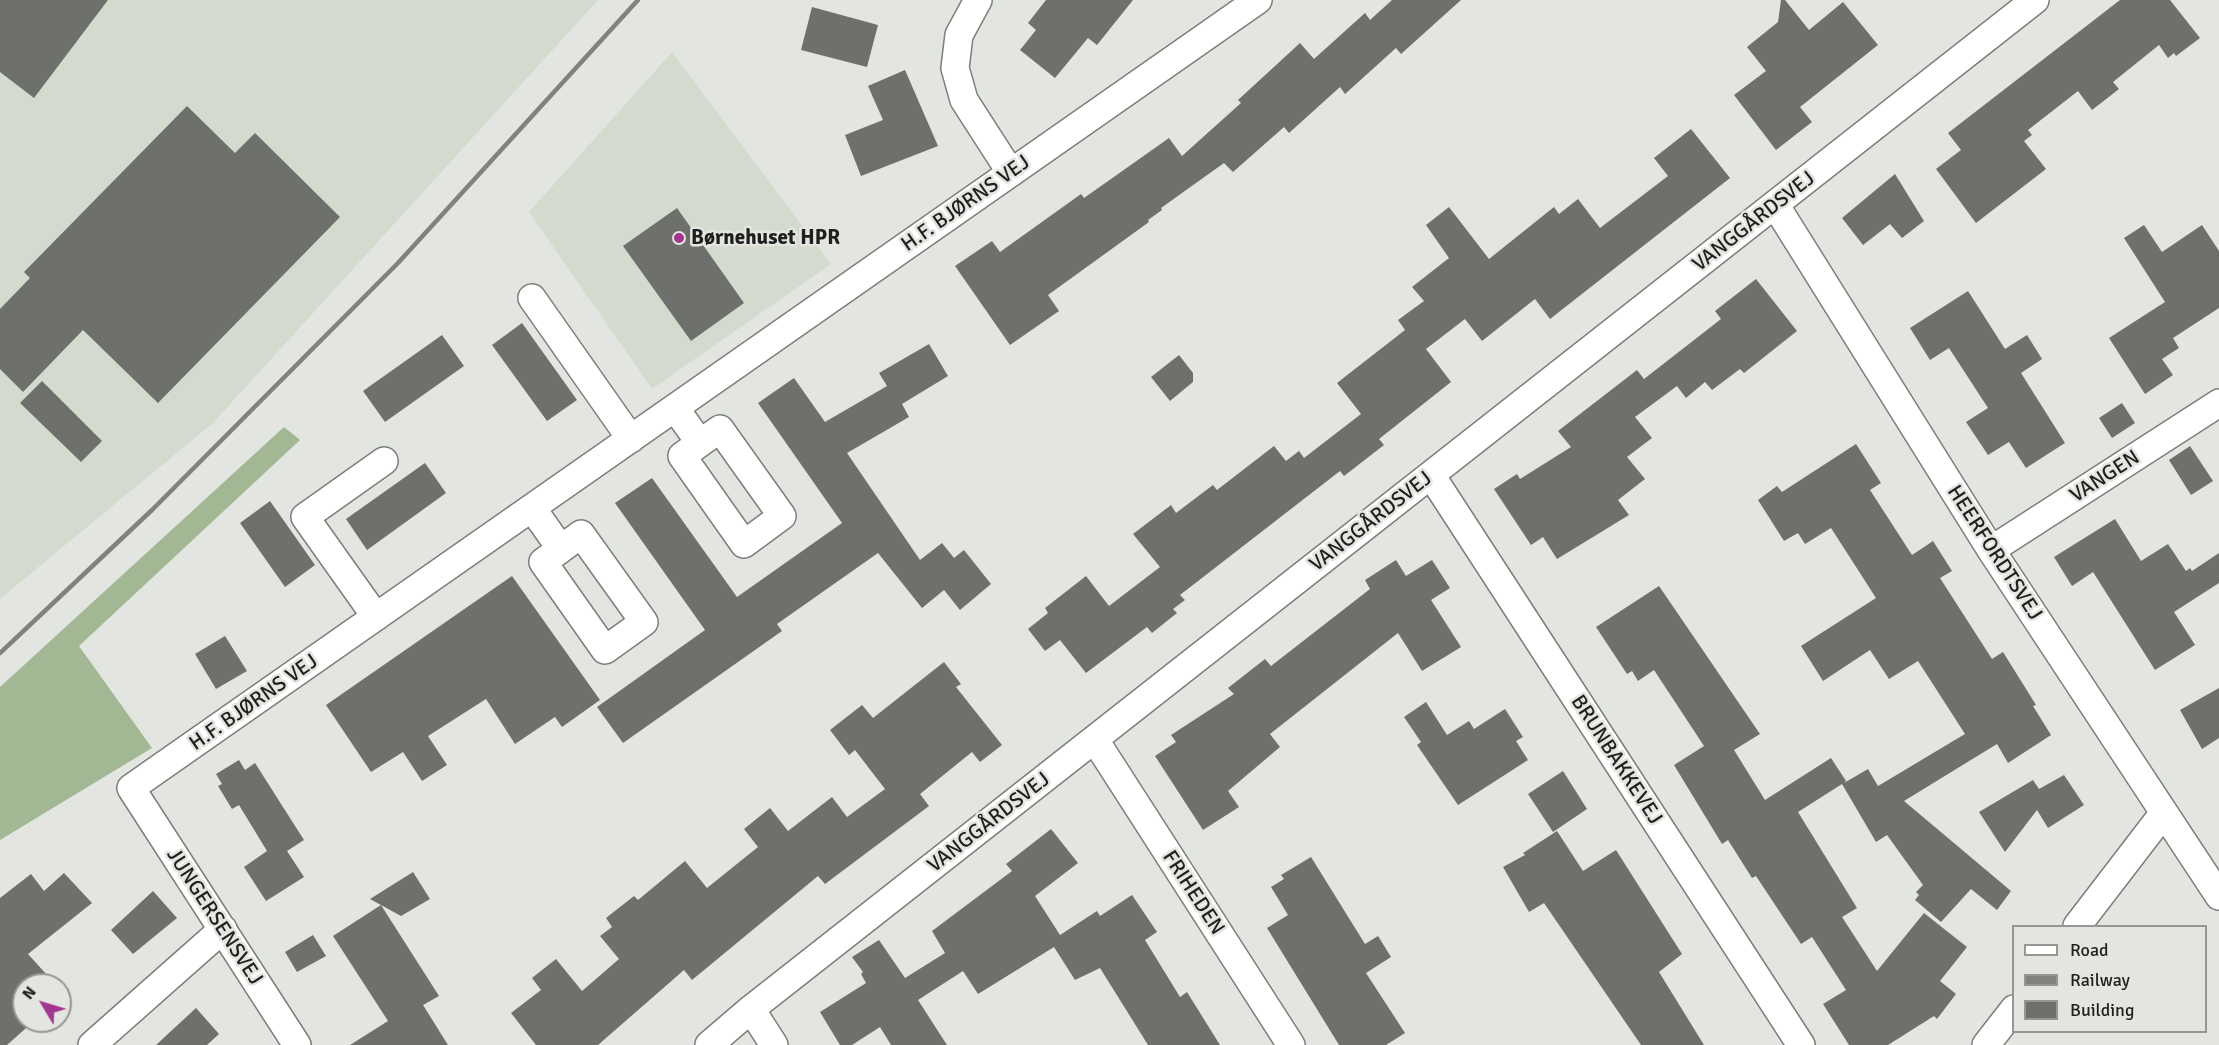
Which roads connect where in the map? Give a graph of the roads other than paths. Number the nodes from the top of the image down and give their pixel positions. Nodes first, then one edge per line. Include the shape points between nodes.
1 (978, 0) edge
2 (1258, 0) edge
3 (2035, 0) edge
4 (1011, 173) junction
5 (1776, 206) junction
6 (532, 298) dead end
7 (2219, 403) edge
8 (675, 408) junction
9 (631, 439) junction
10 (700, 443) dead end
11 (384, 461) dead end
12 (1431, 475) junction
13 (532, 508) junction
14 (561, 549) dead end
15 (1991, 550) junction
16 (376, 617) junction
17 (1095, 740) junction
18 (131, 788) joint
19 (2163, 814) junction
20 (2219, 896) edge
21 (2079, 925) edge
22 (223, 929) junction
23 (751, 1009) junction
24 (2012, 1011) edge
25 (92, 1045) edge
26 (297, 1045) edge
27 (709, 1045) edge
28 (774, 1045) edge
29 (1291, 1045) edge
30 (1801, 1045) edge
31 (1986, 1045) edge

1 - 4 street via 959,35 955,68 964,100
2 - 4 street, H.F. BJØRNS VEJ
3 - 5 street, VANGGÅRDSVEJ
4 - 8 street, H.F. BJØRNS VEJ
5 - 12 street, VANGGÅRDSVEJ
5 - 15 street, HEERFORDTSVEJ
6 - 9 street
7 - 15 street, VANGEN
8 - 9 street, H.F. BJØRNS VEJ
8 - 10 street
9 - 13 street, H.F. BJØRNS VEJ
11 - 16 street via 305,517
12 - 17 street, VANGGÅRDSVEJ
12 - 30 street, BRUNBAKKEVEJ
13 - 14 street
13 - 16 street, H.F. BJØRNS VEJ
15 - 19 street, HEERFORDTSVEJ
16 - 18 street, H.F. BJØRNS VEJ
17 - 23 street, VANGGÅRDSVEJ
17 - 29 street, FRIHEDEN
18 - 22 street, JUNGERSENSVEJ
19 - 20 street, HEERFORDTSVEJ
19 - 21 street
22 - 25 street
22 - 26 street, JUNGERSENSVEJ
23 - 27 street, VANGGÅRDSVEJ
23 - 28 street
24 - 31 street

